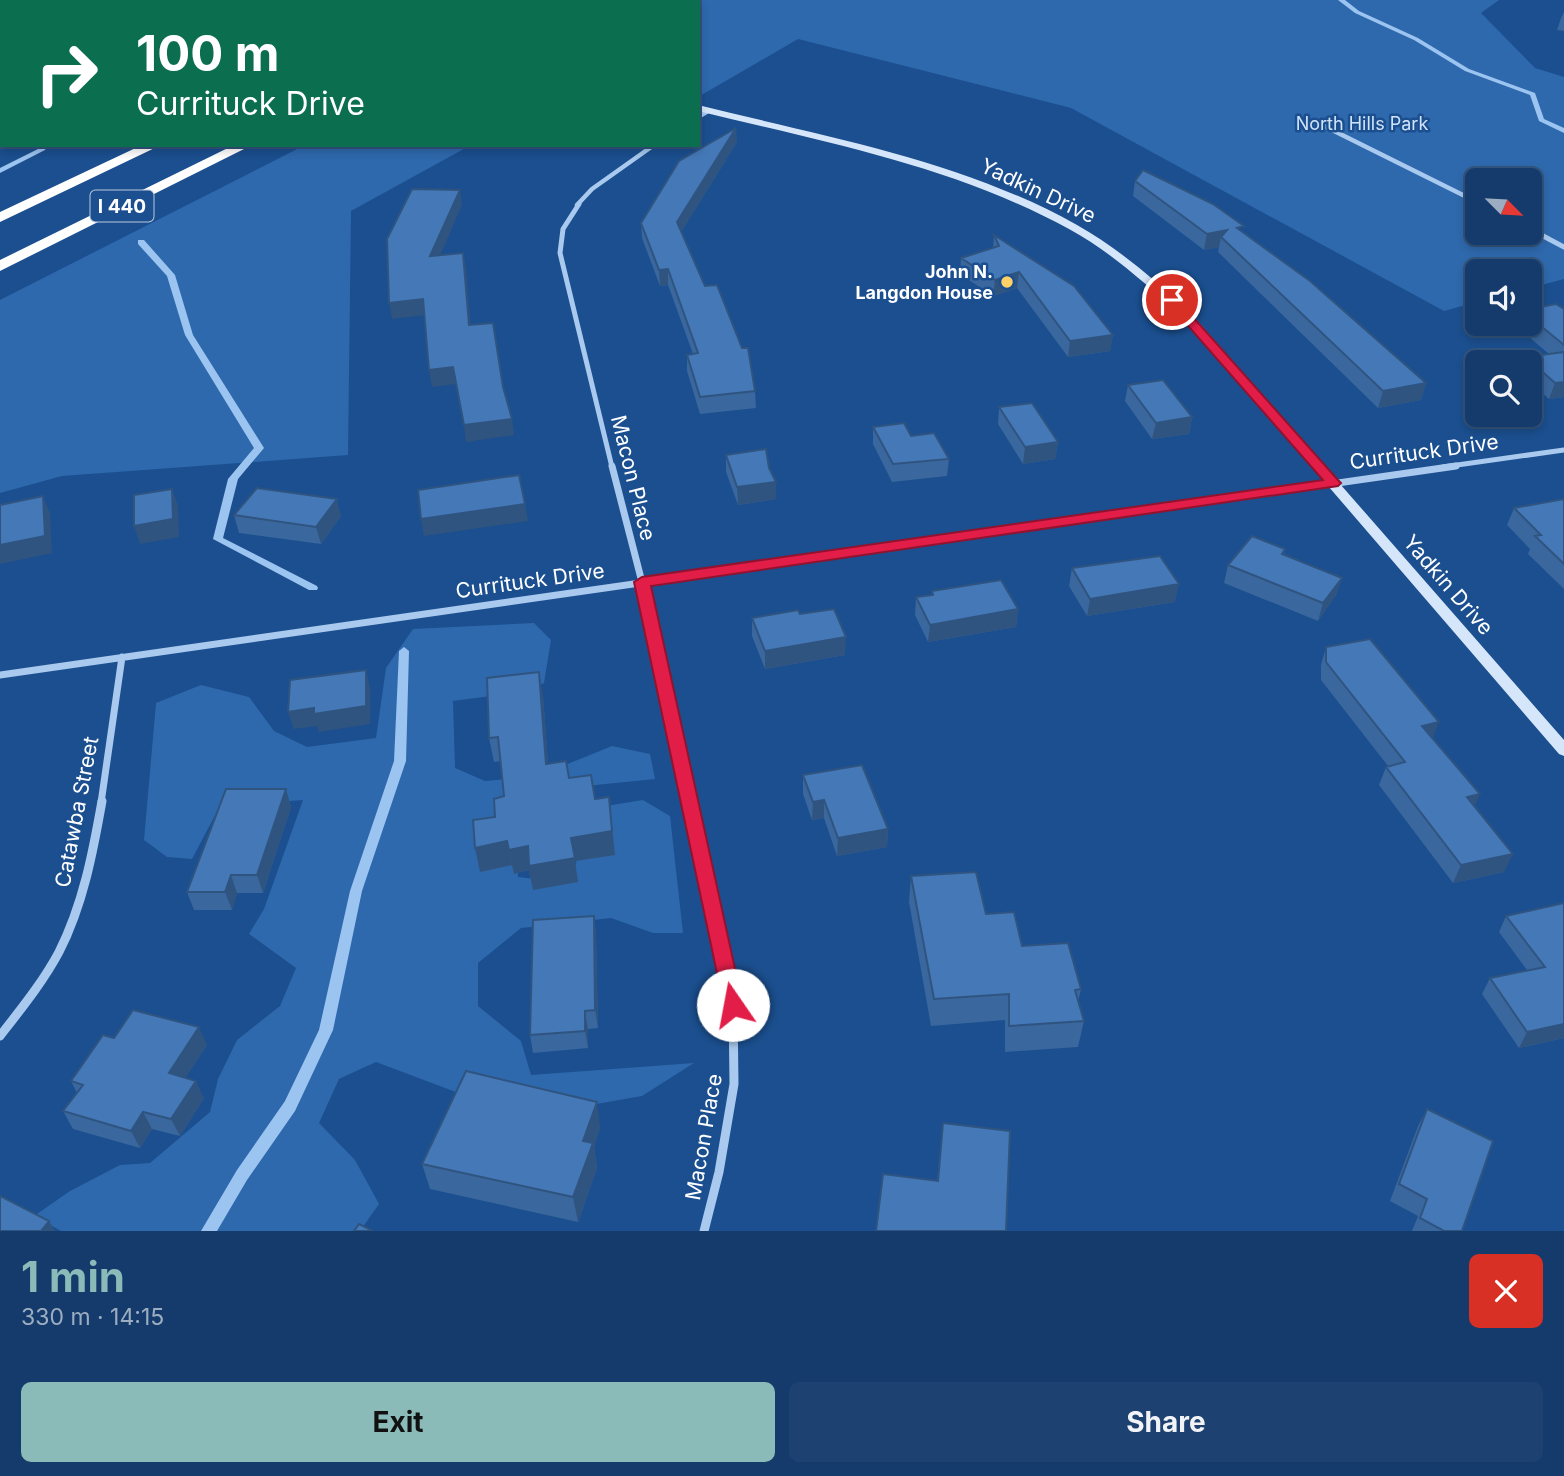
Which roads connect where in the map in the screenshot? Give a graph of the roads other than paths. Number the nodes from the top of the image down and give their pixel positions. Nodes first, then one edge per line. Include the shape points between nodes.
1 (701, 112) edge
2 (1316, 121) dead end
3 (150, 147) edge
4 (241, 147) edge
5 (651, 147) edge
6 (1465, 196) edge
7 (0, 218) edge
8 (1542, 235) edge
9 (1564, 247) edge
10 (0, 266) edge
11 (1564, 450) edge
12 (1333, 483) junction
13 (642, 582) junction
14 (122, 657) junction
15 (0, 675) edge
16 (1564, 750) edge
17 (0, 1036) edge
18 (704, 1231) edge

1 - 12 street, Yadkin Drive via 925,164 997,189 1105,244 1161,289
2 - 6 street
3 - 7 highway, I 440
4 - 10 highway, I 440
5 - 13 street, Macon Place via 592,189 577,206 563,229 560,253
8 - 9 street
11 - 12 street, Currituck Drive
12 - 13 street, Currituck Drive
12 - 16 street, Yadkin Drive
13 - 14 street, Currituck Drive
13 - 18 street, Macon Place via 733,1005 734,1084
14 - 15 street, Currituck Drive
14 - 17 street, Catawba Street via 93,844 81,891 65,940

